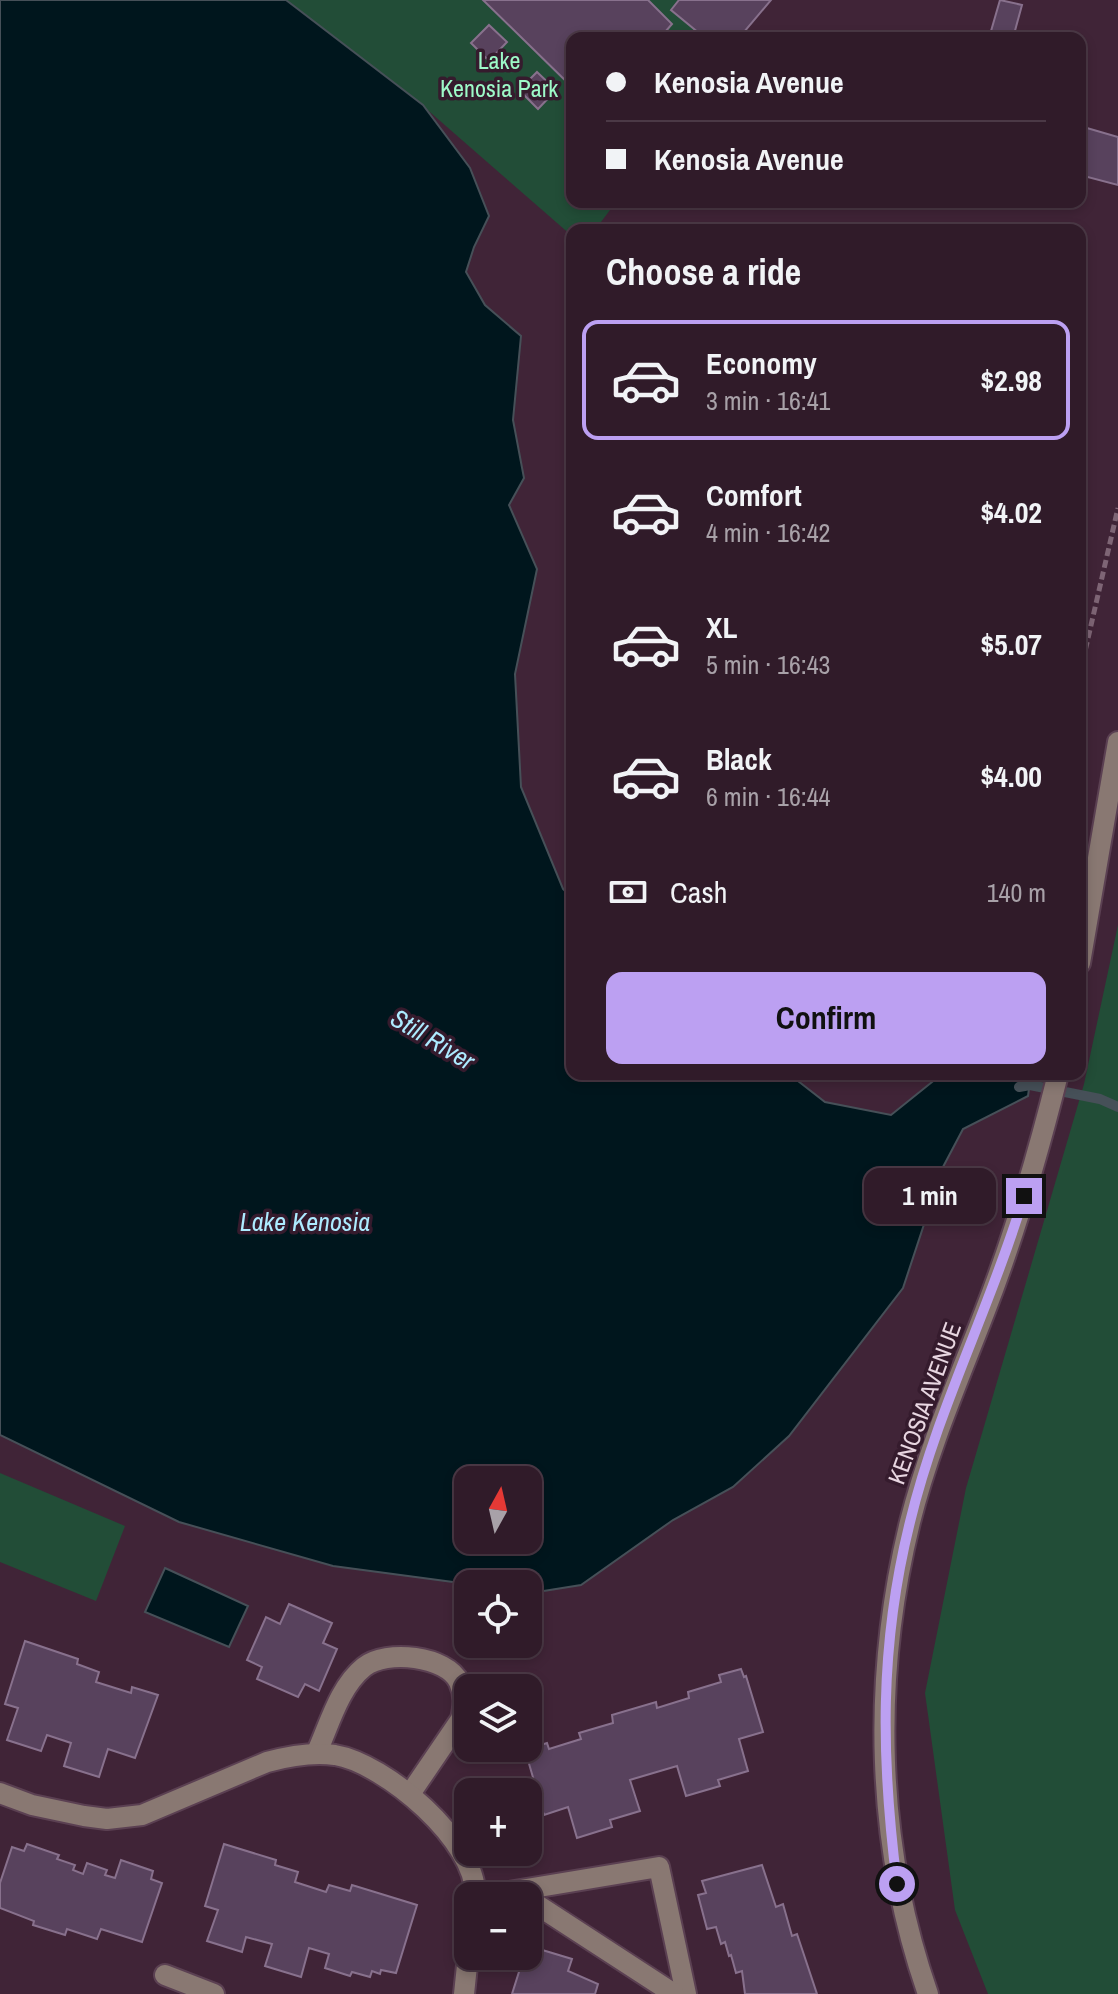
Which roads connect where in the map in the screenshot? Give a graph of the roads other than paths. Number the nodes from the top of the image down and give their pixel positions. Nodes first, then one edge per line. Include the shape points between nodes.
1 (1118, 742) edge
2 (1086, 922) edge
3 (1056, 1080) edge
4 (316, 1754) junction
5 (0, 1793) edge
6 (410, 1794) junction
7 (476, 1882) edge
8 (542, 1892) edge
9 (542, 1908) edge
10 (467, 1970) edge
11 (165, 1975) dead end
12 (214, 1994) edge
13 (464, 1994) edge
14 (674, 1994) edge
15 (686, 1994) edge
16 (928, 1994) edge

1 - 2 street
3 - 16 street, KENOSIA AVENUE via 1001,1267 929,1457 894,1597 886,1672 888,1814 897,1884
4 - 5 street via 267,1762 142,1815 84,1816
4 - 6 street via 363,1764
4 - 6 street via 346,1689 367,1665 407,1656 449,1670 463,1694 461,1719
6 - 7 street via 453,1839
8 - 15 street via 659,1867
9 - 14 street
10 - 13 street
11 - 12 street

